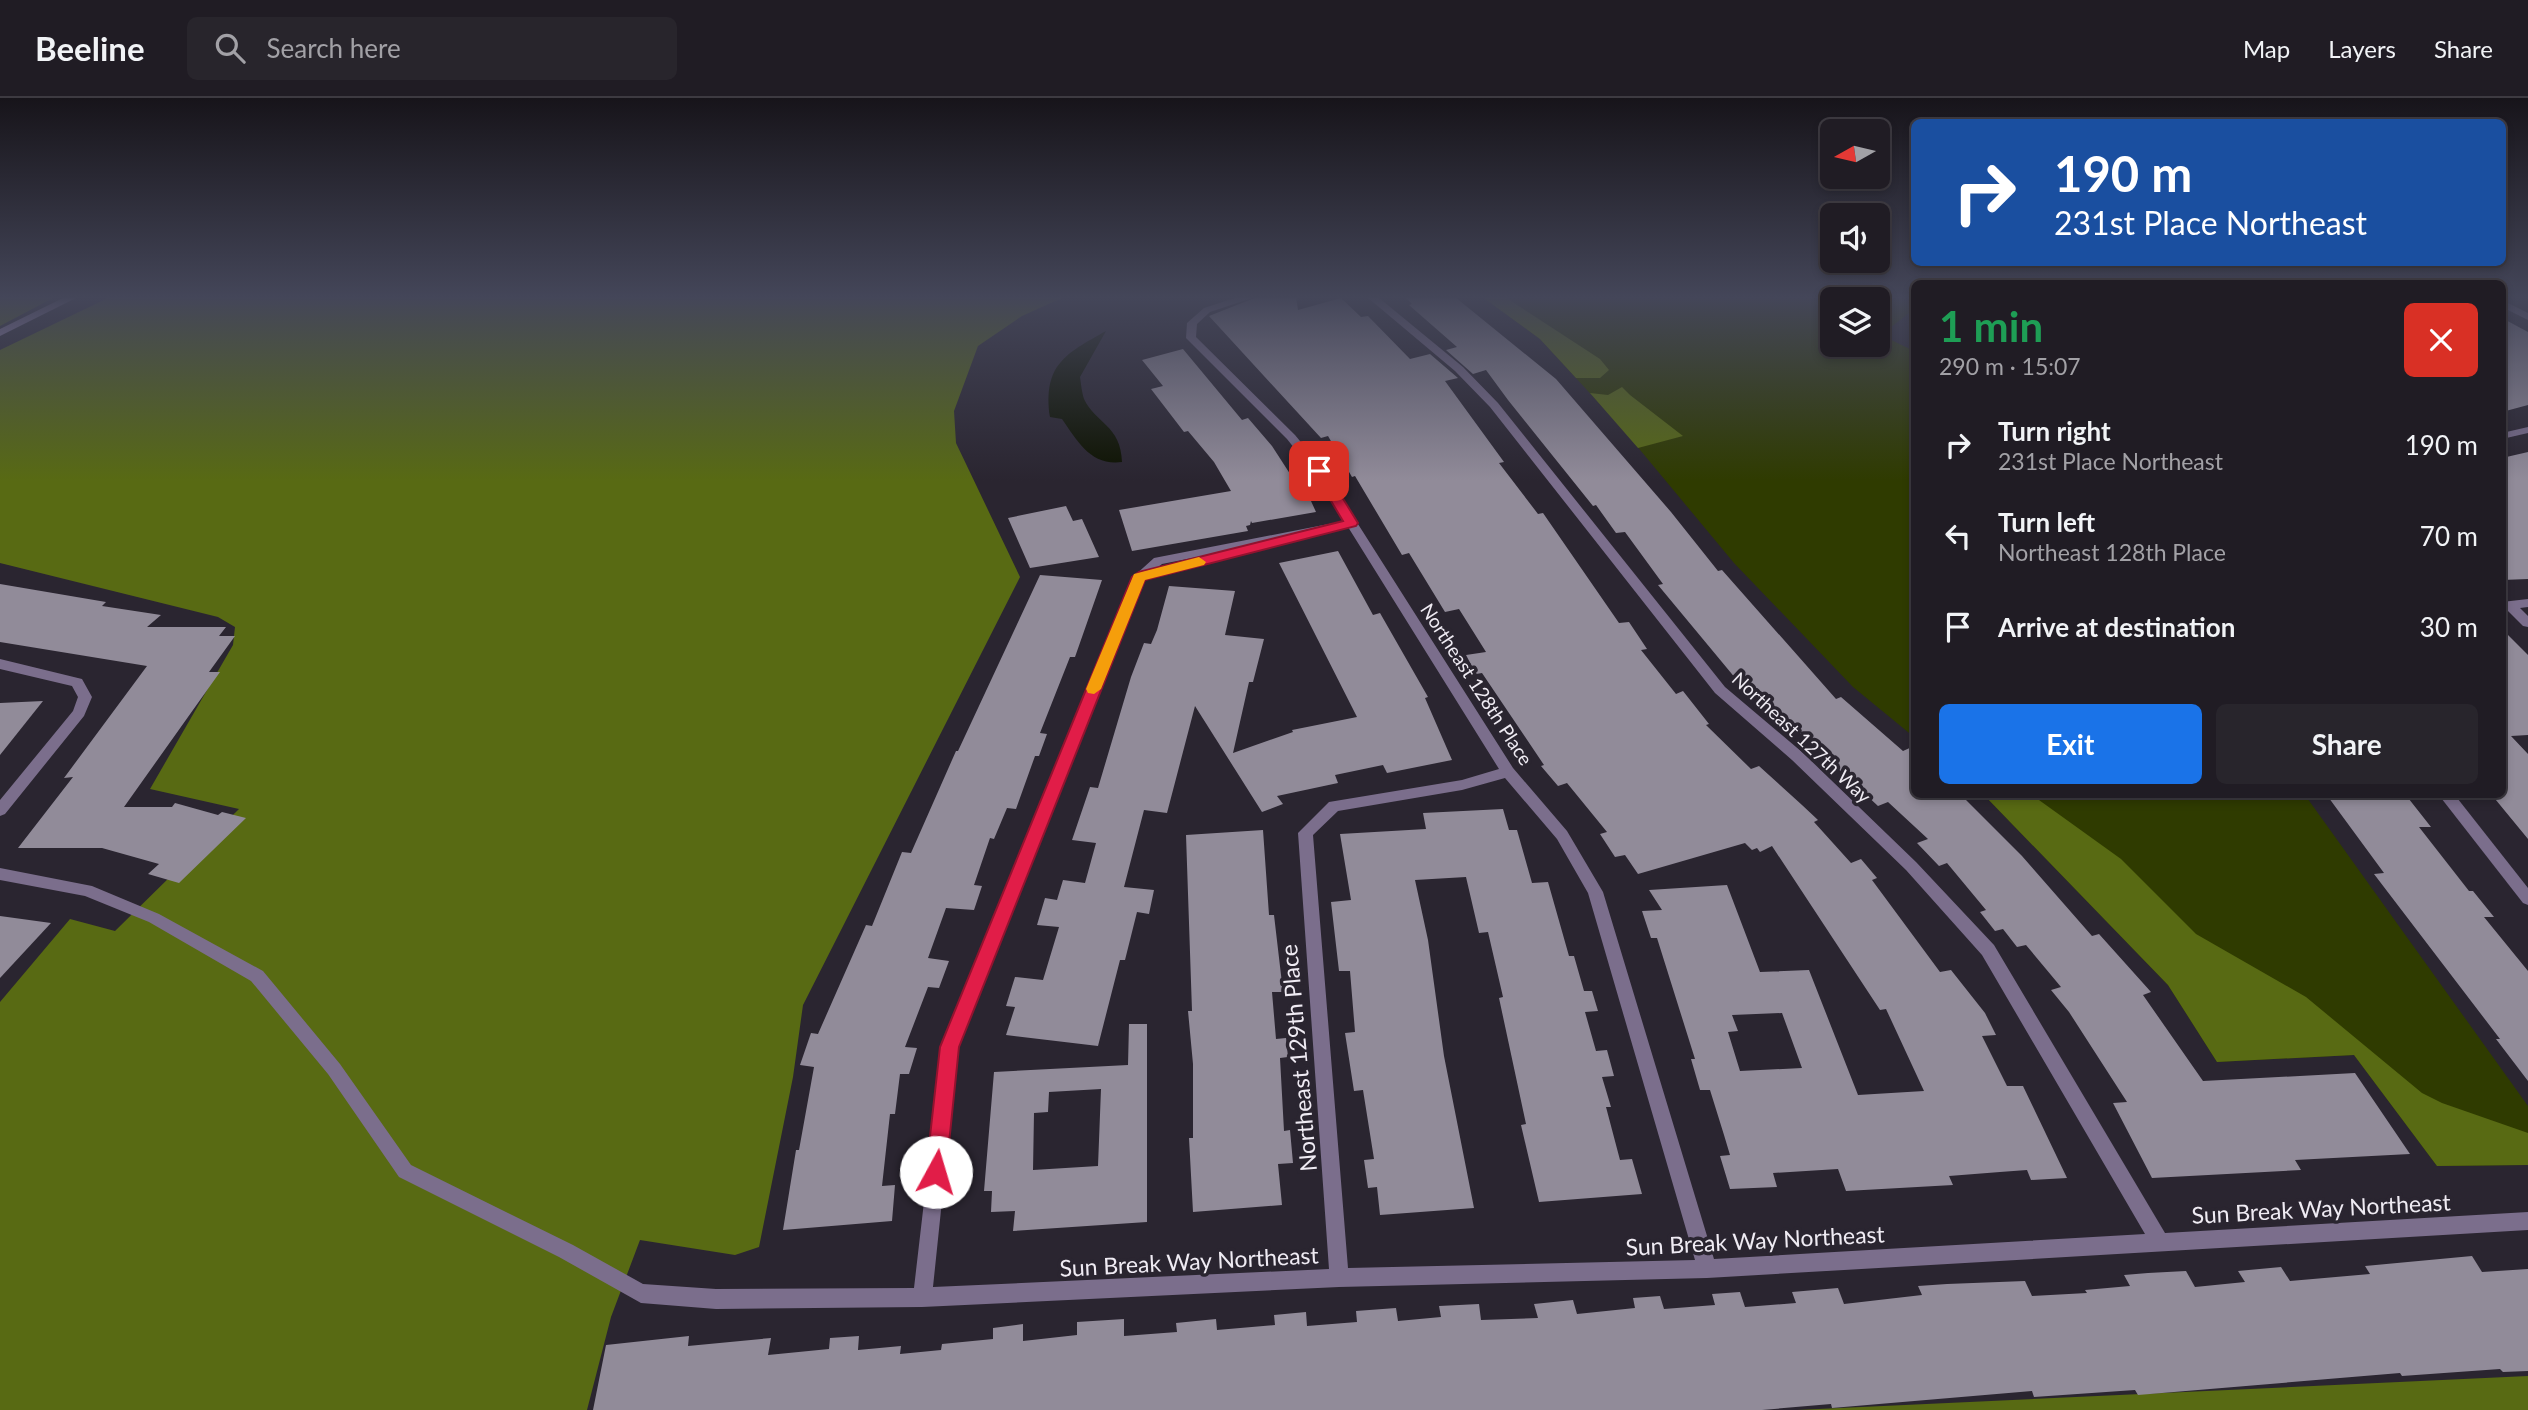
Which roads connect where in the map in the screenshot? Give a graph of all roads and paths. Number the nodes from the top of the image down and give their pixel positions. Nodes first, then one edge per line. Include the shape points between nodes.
1 (1211, 358) edge
2 (1446, 358) edge
3 (2528, 430) edge
4 (2506, 435) edge
5 (1351, 523) junction
6 (2528, 603) edge
7 (2506, 606) edge
8 (2528, 623) edge
9 (0, 664) edge
10 (1508, 772) junction
11 (2448, 798) edge
12 (0, 810) edge
13 (0, 874) edge
14 (2528, 899) edge
15 (2528, 1221) edge
16 (2159, 1241) junction
17 (1707, 1269) junction
18 (1339, 1278) junction
19 (922, 1297) junction

1 - 5 street, Northeast 128th Place via 1291,437 1319,471
2 - 16 street, Northeast 127th Way via 1494,405 1720,690 1902,857 1988,950
3 - 4 street
5 - 10 street, Northeast 128th Place
5 - 19 street via 1158,561 1139,577 950,1047
6 - 7 street
7 - 8 street
9 - 12 street via 77,682 85,696 79,713
10 - 17 street, Northeast 128th Place via 1562,835 1595,892
10 - 18 street, Northeast 129th Place via 1462,785 1334,806 1305,833
11 - 14 street
13 - 19 street, Sun Break Way Northeast via 87,890 154,918 257,976 334,1069 405,1171 641,1293 716,1299
15 - 16 street, Sun Break Way Northeast
16 - 17 street, Sun Break Way Northeast
17 - 18 street, Sun Break Way Northeast
18 - 19 street, Sun Break Way Northeast

